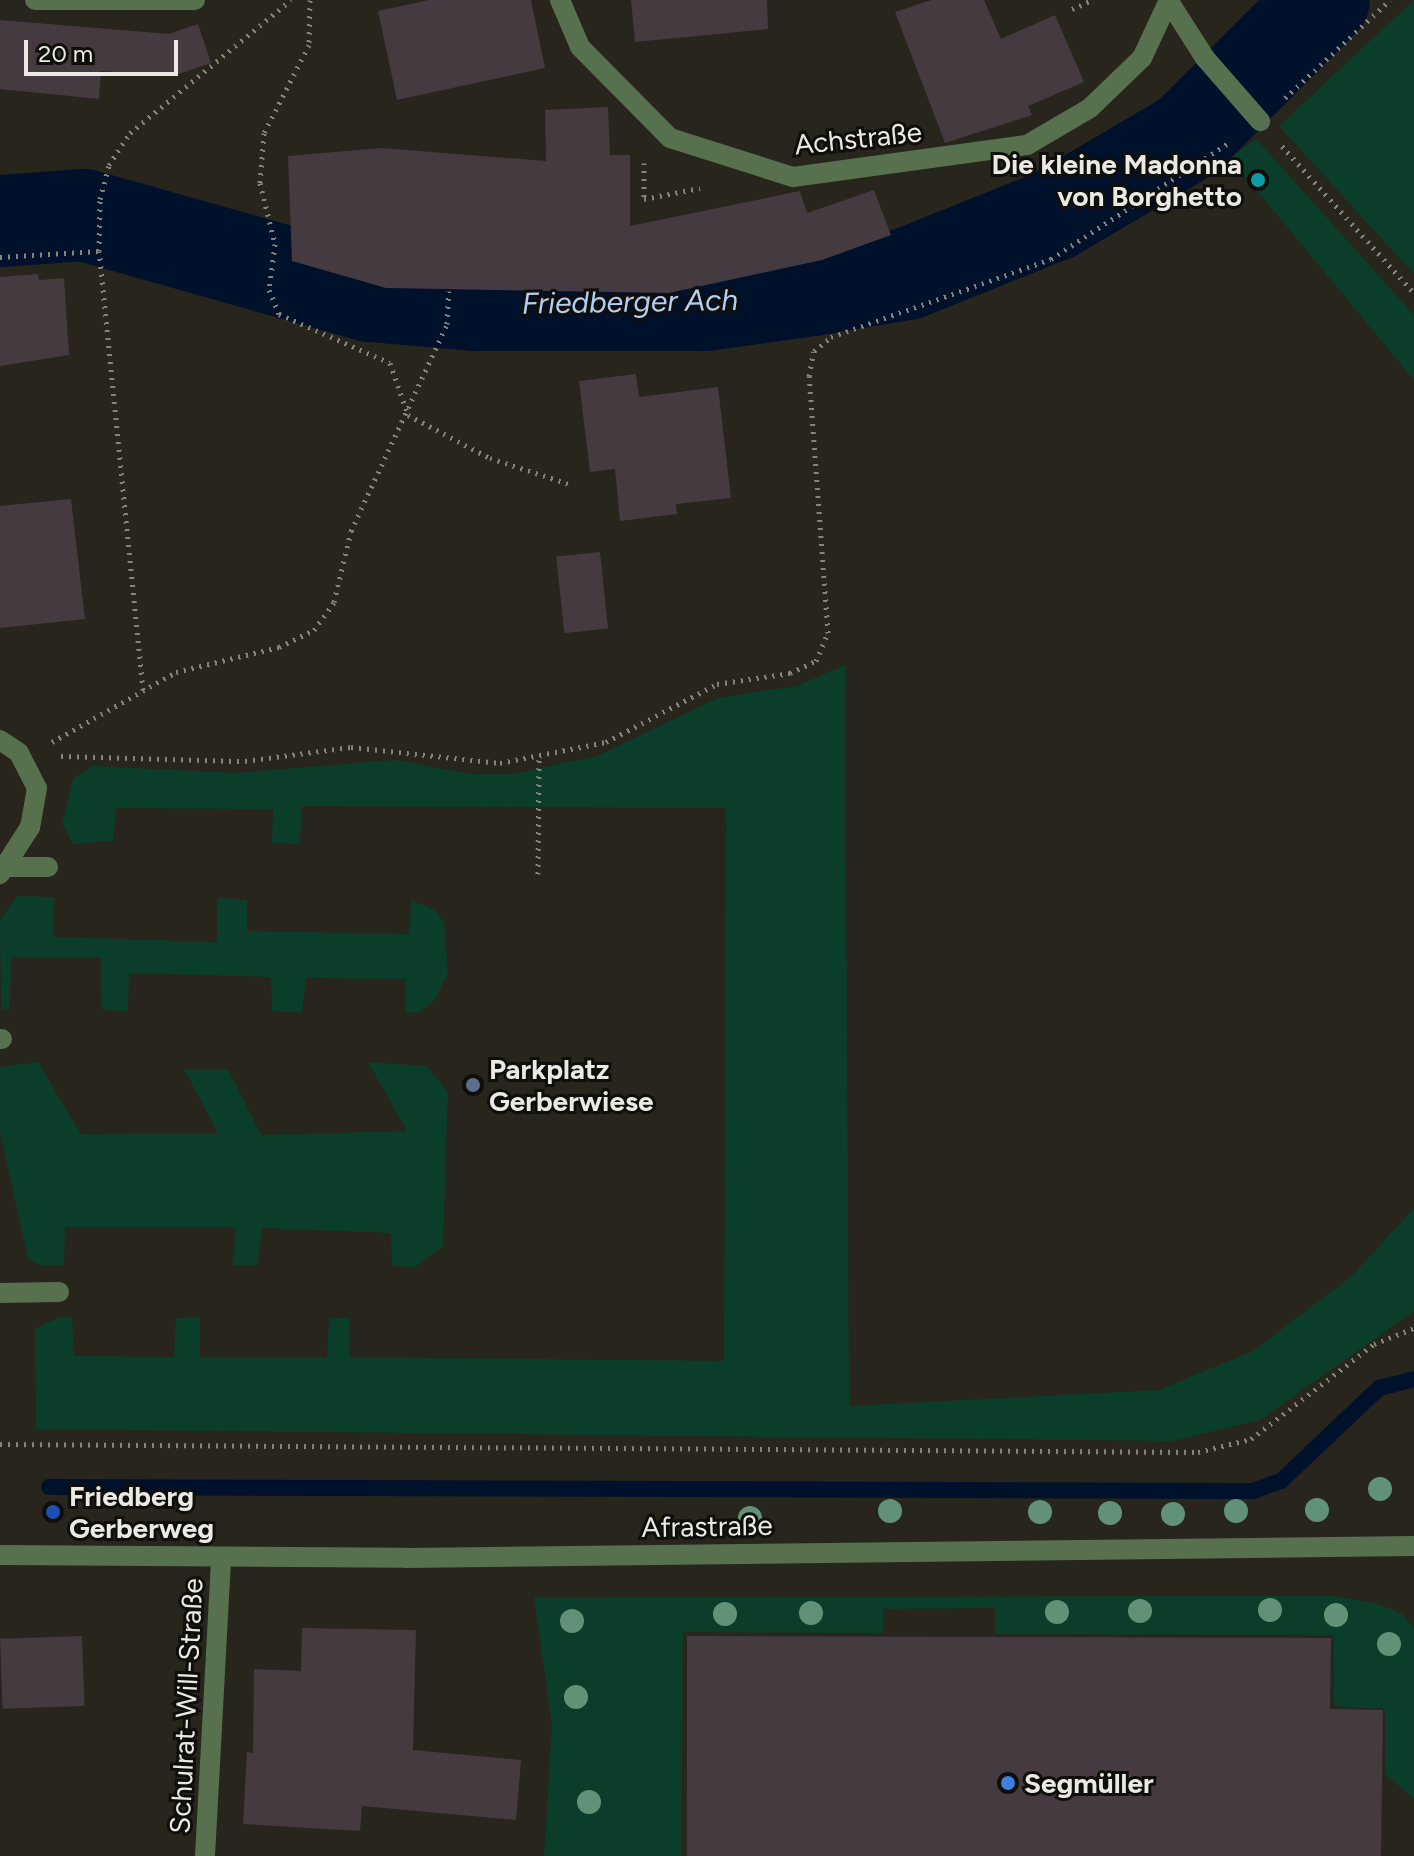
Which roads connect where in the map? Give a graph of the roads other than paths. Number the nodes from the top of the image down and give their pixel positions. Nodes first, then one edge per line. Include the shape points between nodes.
1 (35, 0) edge
2 (195, 0) edge
3 (560, 0) edge
4 (1168, 0) edge
5 (1256, 116) road end
6 (0, 740) edge
7 (48, 867) dead end
8 (2, 870) edge
9 (59, 1292) dead end
10 (0, 1293) edge
11 (1414, 1546) edge
12 (0, 1555) edge
13 (221, 1558) junction
14 (205, 1856) edge

1 - 2 street
3 - 4 street, Achstraße via 580,47 670,138 793,177 1027,145 1090,108 1142,58
4 - 5 street via 1205,58
6 - 8 street via 24,759 37,788 37,808
7 - 8 street
9 - 10 street
11 - 13 street, Afrastraße
12 - 13 street, Afrastraße
13 - 14 street, Schulrat-Will-Straße

